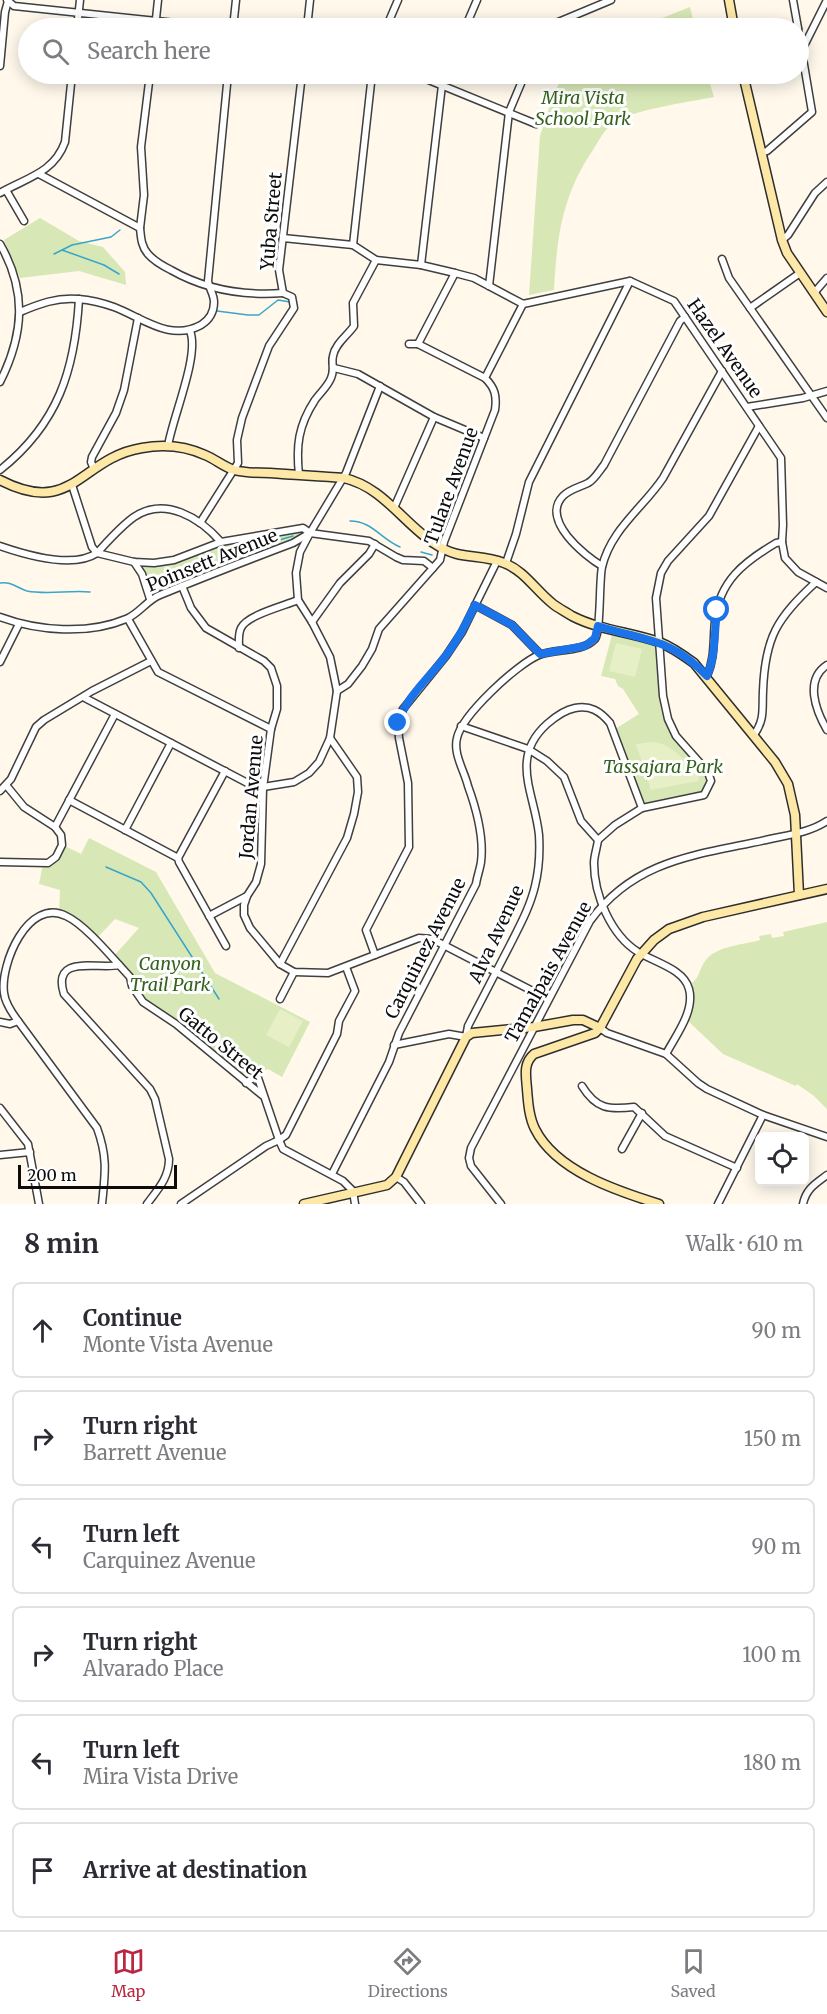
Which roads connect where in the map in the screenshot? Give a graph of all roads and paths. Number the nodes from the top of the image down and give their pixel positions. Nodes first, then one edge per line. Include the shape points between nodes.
1 (80, 0) edge
2 (158, 0) edge
3 (236, 0) edge
4 (310, 0) edge
5 (398, 0) edge
6 (477, 0) edge
7 (611, 0) edge
8 (729, 0) edge
9 (793, 0) edge
10 (827, 0) edge
11 (8, 1) edge
12 (79, 13) junction
13 (78, 18) edge
14 (111, 18) edge
15 (156, 18) edge
16 (234, 18) edge
17 (308, 18) edge
18 (390, 18) edge
19 (469, 18) edge
20 (568, 18) edge
21 (732, 18) edge
22 (796, 18) edge
23 (809, 36) edge
24 (0, 66) edge
25 (71, 84) edge
26 (149, 84) edge
27 (227, 84) edge
28 (301, 84) edge
29 (371, 84) edge
30 (521, 84) edge
31 (745, 84) edge
32 (806, 84) edge
33 (442, 85) joint
34 (509, 112) junction
35 (536, 124) dead end
36 (761, 153) junction
37 (39, 174) junction
38 (827, 182) edge
39 (3, 192) edge
40 (24, 221) dead end
41 (140, 228) junction
42 (284, 238) junction
43 (782, 240) junction
44 (0, 244) edge
45 (353, 245) junction
46 (722, 259) dead end
47 (376, 260) junction
48 (422, 265) junction
49 (455, 273) junction
50 (800, 273) junction
51 (827, 278) edge
52 (630, 281) junction
53 (489, 286) junction
54 (209, 288) junction
55 (283, 293) junction
56 (814, 293) junction
57 (79, 299) junction
58 (523, 304) junction
59 (750, 308) junction
60 (20, 312) junction
61 (827, 312) edge
62 (685, 316) junction
63 (138, 318) junction
64 (190, 331) junction
65 (409, 344) dead end
66 (417, 344) junction
67 (334, 368) junction
68 (722, 371) junction
69 (485, 378) junction
70 (0, 382) edge
71 (380, 386) junction
72 (827, 391) edge
73 (812, 396) junction
74 (747, 406) junction
75 (434, 417) junction
76 (827, 418) edge
77 (759, 426) junction
78 (484, 438) junction
79 (168, 446) junction
80 (94, 469) junction
81 (0, 470) edge
82 (234, 470) junction
83 (299, 475) junction
84 (344, 478) junction
85 (0, 480) edge
86 (72, 484) junction
87 (394, 508) junction
88 (200, 523) junction
89 (310, 533) junction
90 (221, 542) junction
91 (782, 542) junction
92 (375, 544) junction
93 (0, 546) edge
94 (443, 549) junction
95 (97, 553) junction
96 (134, 562) junction
97 (502, 562) junction
98 (602, 567) junction
99 (433, 568) junction
100 (816, 582) junction
101 (182, 586) junction
102 (827, 588) edge
103 (150, 599) junction
104 (298, 600) junction
105 (475, 605) junction
106 (0, 617) edge
107 (128, 618) junction
108 (312, 622) junction
109 (20, 624) junction
110 (598, 626) junction
111 (659, 642) junction
112 (239, 648) junction
113 (540, 654) junction
114 (151, 661) junction
115 (0, 662) edge
116 (827, 665) edge
117 (707, 676) junction
118 (337, 691) junction
119 (85, 698) junction
120 (115, 714) junction
121 (461, 726) junction
122 (271, 729) junction
123 (827, 730) edge
124 (754, 735) junction
125 (330, 738) junction
126 (171, 743) junction
127 (528, 749) junction
128 (225, 771) junction
129 (6, 785) junction
130 (263, 788) junction
131 (0, 791) edge
132 (69, 800) junction
133 (642, 808) junction
134 (827, 821) edge
135 (56, 827) junction
136 (125, 830) junction
137 (796, 833) junction
138 (598, 840) junction
139 (178, 858) junction
140 (0, 862) edge
141 (827, 889) edge
142 (799, 895) junction
143 (247, 896) junction
144 (603, 904) junction
145 (209, 916) junction
146 (444, 945) junction
147 (226, 946) dead end
148 (642, 953) junction
149 (375, 955) junction
150 (280, 964) junction
151 (119, 965) junction
152 (346, 967) junction
153 (294, 972) junction
154 (496, 972) junction
155 (280, 999) dead end
156 (548, 999) junction
157 (18, 1021) junction
158 (0, 1022) edge
159 (534, 1027) junction
160 (600, 1028) junction
161 (466, 1037) junction
162 (394, 1045) junction
163 (666, 1054) junction
164 (246, 1083) junction
165 (582, 1086) dead end
166 (262, 1095) junction
167 (0, 1107) edge
168 (642, 1113) junction
169 (763, 1115) junction
170 (827, 1137) edge
171 (279, 1140) junction
172 (622, 1149) dead end
173 (30, 1152) junction
174 (0, 1155) edge
175 (737, 1168) junction
176 (332, 1174) junction
177 (827, 1175) edge
178 (396, 1177) junction
179 (353, 1191) junction
180 (39, 1204) edge
181 (102, 1204) edge
182 (147, 1204) edge
183 (181, 1204) edge
184 (304, 1204) edge
185 (355, 1204) edge
186 (421, 1204) edge
187 (501, 1204) edge
188 (659, 1204) edge
189 (718, 1204) edge
190 (803, 1204) edge

1 - 12 street
2 - 15 street
3 - 16 street
4 - 17 street
5 - 18 street
6 - 19 street
7 - 20 street
8 - 21 street
9 - 22 street
10 - 23 street
11 - 12 street via 14,6
11 - 24 street
12 - 13 street
12 - 14 street
25 - 37 street via 65,142 56,161
26 - 41 street via 141,147 144,195
27 - 54 street
28 - 42 street, Yuba Street
29 - 45 street
30 - 34 street
31 - 36 street
32 - 36 street via 811,114
33 - 34 street
33 - 48 street
34 - 35 street
34 - 53 street
36 - 43 street
37 - 39 street
37 - 41 street
38 - 43 street
39 - 40 street
41 - 54 street via 141,242 157,263
42 - 45 street
42 - 55 street, Yuba Street via 279,270
43 - 50 street
44 - 60 street via 18,286
45 - 47 street
46 - 59 street via 729,278
47 - 48 street
47 - 67 street via 353,303 354,326 336,346
48 - 49 street
49 - 53 street
49 - 66 street
50 - 56 street
50 - 59 street
51 - 56 street
52 - 58 street
52 - 62 street, Hazel Avenue via 674,301
52 - 97 street via 529,482 516,534
53 - 58 street
54 - 55 street
54 - 64 street via 213,293 212,314
55 - 82 street, Yuba Street via 292,297 294,308 269,346 258,373 238,432 238,463
56 - 61 street
57 - 60 street via 62,298
57 - 63 street via 117,308
57 - 81 street via 71,366 59,398 25,446
58 - 69 street
59 - 73 street
60 - 70 street via 11,360
62 - 68 street, Hazel Avenue
62 - 98 street via 604,465 591,481 561,498 558,506 562,530
63 - 64 street via 177,332
63 - 80 street via 124,390 92,457
64 - 79 street via 193,338 187,376
65 - 66 street
66 - 69 street
67 - 71 street via 358,374
67 - 83 street via 301,428 297,448
68 - 74 street, Hazel Avenue
68 - 98 street via 663,478 622,525
69 - 78 street, Tulare Avenue via 497,397
71 - 75 street
71 - 84 street
72 - 73 street
73 - 74 street
73 - 76 street
74 - 77 street, Hazel Avenue
75 - 78 street
75 - 87 street
77 - 91 street, Hazel Avenue via 781,458
77 - 111 street via 709,516 668,561 662,573 656,598
78 - 94 street, Tulare Avenue
79 - 80 street via 127,452
79 - 82 street via 195,451
80 - 86 street
82 - 83 street
82 - 88 street, Yuba Street
83 - 84 street
84 - 87 street via 370,488
84 - 89 street
85 - 86 street via 28,492 43,493
86 - 95 street
87 - 94 street via 418,532
88 - 90 street
88 - 95 street via 167,508 150,509 135,516
89 - 90 street via 303,528
89 - 92 street
89 - 101 street, Poinsett Avenue
89 - 104 street via 300,552 296,573
90 - 96 street via 174,560
91 - 100 street via 790,566
91 - 117 street via 741,566 719,598 713,658
92 - 99 street via 403,560 424,561
92 - 108 street
93 - 95 street via 42,558 66,560 87,559
94 - 97 street via 460,556
94 - 99 street, Tulare Avenue
95 - 96 street
96 - 103 street
97 - 105 street
97 - 110 street via 520,572 552,603
98 - 110 street
99 - 118 street, Tulare Avenue via 379,629 362,666
100 - 102 street
100 - 124 street via 795,601 771,639 765,658 762,720
101 - 103 street, Poinsett Avenue
101 - 112 street, Jordan Avenue via 191,608 206,628
103 - 107 street, Poinsett Avenue
104 - 108 street
104 - 112 street via 249,619 242,626
105 - 113 street via 512,625
105 - 149 street via 462,632 403,709 398,723 408,783 409,848 366,930
106 - 109 street, Poinsett Avenue
107 - 109 street, Poinsett Avenue via 70,629
107 - 114 street
108 - 118 street via 330,657
109 - 115 street
110 - 111 street
110 - 113 street via 595,638 585,646
111 - 117 street via 678,651
111 - 133 street via 668,719 676,736 708,772 711,781 704,795
112 - 122 street, Jordan Avenue via 271,668 277,686 277,709
113 - 121 street via 516,667 496,685
114 - 119 street
114 - 122 street via 158,672
116 - 123 street via 818,675 813,691 818,716
117 - 124 street
118 - 125 street
119 - 120 street
119 - 129 street via 36,727
120 - 126 street
120 - 132 street
121 - 127 street
121 - 146 street, Carquinez Avenue via 456,750 469,786 481,861 476,884
122 - 130 street, Jordan Avenue
124 - 137 street via 788,784
125 - 130 street via 309,773 294,782
125 - 150 street via 357,777 354,814 347,838
126 - 128 street
126 - 136 street
127 - 133 street via 554,717 569,709 593,708 610,723
127 - 138 street via 548,760 564,777 581,821
127 - 154 street, Alva Avenue via 526,768 539,834 539,862 529,907
128 - 130 street
128 - 139 street
129 - 131 street
129 - 135 street via 24,807
130 - 143 street, Jordan Avenue via 261,864
132 - 135 street
132 - 136 street
133 - 138 street
134 - 137 street, Tamalpais Avenue
135 - 140 street via 62,845 48,863
136 - 139 street
137 - 142 street
137 - 144 street, Tamalpais Avenue via 672,861 633,879
138 - 144 street via 594,862
139 - 145 street
141 - 142 street
142 - 148 street via 688,921 669,929
143 - 145 street
143 - 150 street, Jordan Avenue via 244,915 250,928
144 - 148 street via 621,937
144 - 156 street, Tamalpais Avenue
145 - 147 street
146 - 149 street, Jordan Avenue via 419,938
146 - 154 street, Jordan Avenue
146 - 162 street, Carquinez Avenue
148 - 160 street
148 - 163 street via 678,973 689,989 687,1013
149 - 152 street, Jordan Avenue
150 - 153 street, Jordan Avenue
151 - 157 street, Gatto Street via 65,915 49,913 34,918 20,933 3,982 4,995
151 - 164 street, Gatto Street via 143,1002 176,1024
151 - 182 street via 78,965 64,975 62,986 64,994 144,1080 155,1099 169,1169
152 - 153 street, Jordan Avenue via 328,973
152 - 171 street via 355,990 286,1135
153 - 155 street
154 - 156 street, Jordan Avenue
154 - 161 street, Alva Avenue
156 - 159 street, Tamalpais Avenue
157 - 158 street
157 - 181 street, Gatto Street via 97,1128 106,1162
159 - 160 street via 583,1020
159 - 161 street via 478,1031
159 - 187 street, Tamalpais Avenue via 469,1158
160 - 163 street
160 - 188 street via 530,1057 525,1069 531,1119 544,1144 572,1167 622,1193
161 - 162 street via 449,1034
161 - 178 street
162 - 176 street, Carquinez Avenue
163 - 169 street via 707,1089
164 - 166 street, Gatto Street
164 - 166 street via 257,1075
165 - 168 street via 599,1105 614,1109 634,1107
166 - 171 street
167 - 173 street
168 - 172 street
168 - 175 street via 665,1136
169 - 170 street
169 - 175 street
171 - 176 street via 284,1149
171 - 183 street
173 - 174 street
173 - 180 street
175 - 189 street
176 - 179 street
177 - 190 street via 810,1187
178 - 179 street via 387,1185
178 - 186 street
179 - 184 street
179 - 185 street

